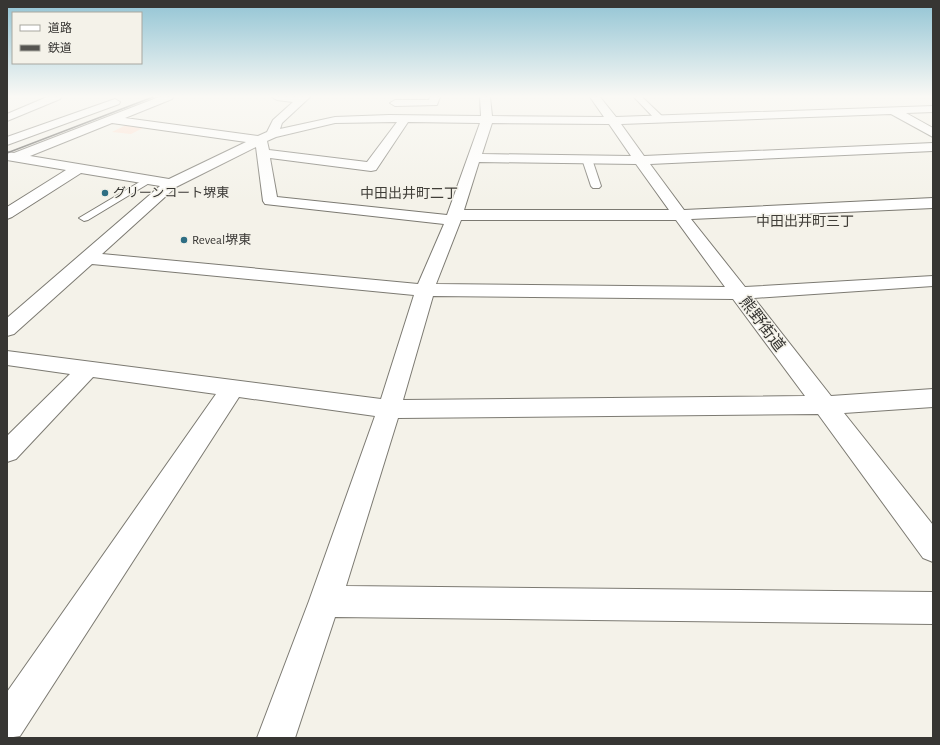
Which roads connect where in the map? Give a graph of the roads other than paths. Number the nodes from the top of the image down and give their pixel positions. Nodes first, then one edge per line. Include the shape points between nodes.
1 (33, 132) edge
2 (79, 132) edge
3 (193, 132) edge
4 (271, 132) edge
5 (298, 132) edge
6 (395, 132) edge
7 (483, 132) edge
8 (621, 132) edge
9 (7, 141) edge
10 (265, 142) junction
11 (933, 147) edge
12 (10, 158) edge
13 (474, 158) junction
14 (587, 159) junction
15 (641, 160) junction
16 (79, 168) junction
17 (148, 180) junction
18 (171, 184) junction
19 (596, 186) dead end
20 (933, 204) edge
21 (7, 214) edge
22 (680, 214) junction
23 (454, 217) junction
24 (84, 218) dead end
25 (87, 258) junction
26 (933, 281) edge
27 (424, 290) junction
28 (739, 293) junction
29 (7, 329) edge
30 (7, 358) edge
31 (88, 369) junction
32 (233, 388) junction
33 (933, 398) edge
34 (824, 405) junction
35 (389, 409) junction
36 (7, 452) edge
37 (933, 548) edge
38 (325, 601) junction
39 (933, 608) edge
40 (7, 723) edge
41 (276, 738) edge

1 - 9 street
2 - 12 street
3 - 10 street
4 - 10 street
5 - 10 street
6 - 10 street via 371,167
7 - 13 street
8 - 15 street, 熊野街道
10 - 18 street
10 - 23 street via 270,201
11 - 15 street
12 - 16 street
13 - 14 street
13 - 23 street
14 - 15 street
14 - 19 lane
15 - 22 street, 熊野街道
16 - 17 street
16 - 21 street
17 - 18 street
17 - 24 lane
18 - 25 street
20 - 22 street
22 - 23 street
22 - 28 street, 熊野街道
23 - 27 street
25 - 27 street
25 - 29 street
26 - 28 street
27 - 28 street
27 - 35 street
28 - 34 street, 熊野街道
30 - 31 street
31 - 32 street
31 - 36 street
32 - 35 street
32 - 40 street
33 - 34 street
34 - 35 street
34 - 37 street, 熊野街道
35 - 38 street
38 - 39 street
38 - 41 street

